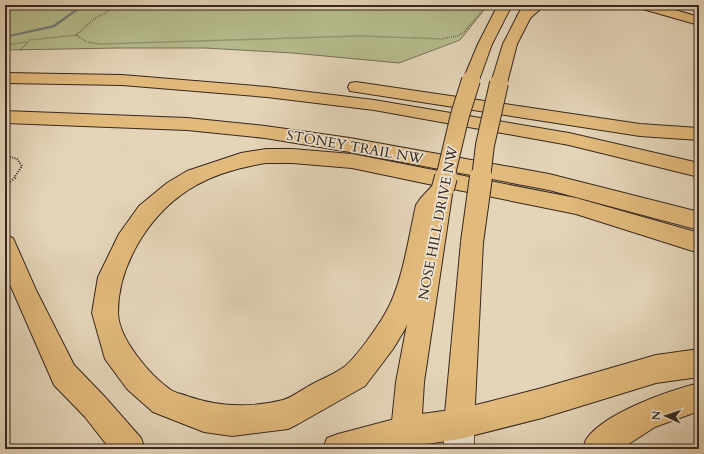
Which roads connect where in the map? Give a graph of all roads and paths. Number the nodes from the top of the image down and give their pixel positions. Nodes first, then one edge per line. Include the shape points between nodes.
1 (120, 5) edge
2 (487, 5) edge
3 (505, 5) edge
4 (538, 5) edge
5 (644, 5) edge
6 (684, 5) edge
7 (699, 9) edge
8 (527, 11) edge
9 (699, 21) edge
10 (76, 35) junction
11 (27, 42) junction
12 (5, 45) edge
13 (20, 50) dead end
14 (5, 68) edge
15 (5, 78) edge
16 (5, 117) edge
17 (699, 134) edge
18 (5, 155) edge
19 (699, 170) edge
20 (10, 182) dead end
21 (699, 221) edge
22 (428, 232) junction
23 (699, 243) edge
24 (5, 245) edge
25 (699, 363) edge
26 (699, 398) edge
27 (459, 436) edge
28 (406, 440) edge
29 (130, 449) edge
30 (338, 449) edge
31 (598, 449) edge

1 - 10 path via 94,19
2 - 10 path via 463,33 442,39 368,36 100,44 87,42
3 - 22 main road, NOSE HILL DRIVE NW, bridge via 485,44 471,80 460,114 443,188
4 - 8 main road
5 - 9 main road
6 - 7 main road
8 - 27 main road, bridge via 510,44 485,146 472,242
10 - 11 path via 39,38
11 - 12 path
11 - 13 path
14 - 17 main road via 240,75 365,88 640,130
15 - 19 main road via 122,80 374,104 569,139
16 - 21 main road, STONEY TRAIL NW via 187,124 281,134 549,182
18 - 20 path via 17,159 22,166
22 - 23 main road via 404,302 384,340 354,376 288,414 232,421 204,417 163,402 137,379 115,350 106,313 110,277 127,241 147,212 174,189 194,176 241,160 266,156 292,156 352,161 576,206
22 - 28 main road, NOSE HILL DRIVE NW via 410,382
24 - 29 main road via 26,297 64,375 95,406
25 - 27 main road via 656,370 542,404
26 - 31 main road via 639,418
27 - 28 main road
28 - 30 main road

